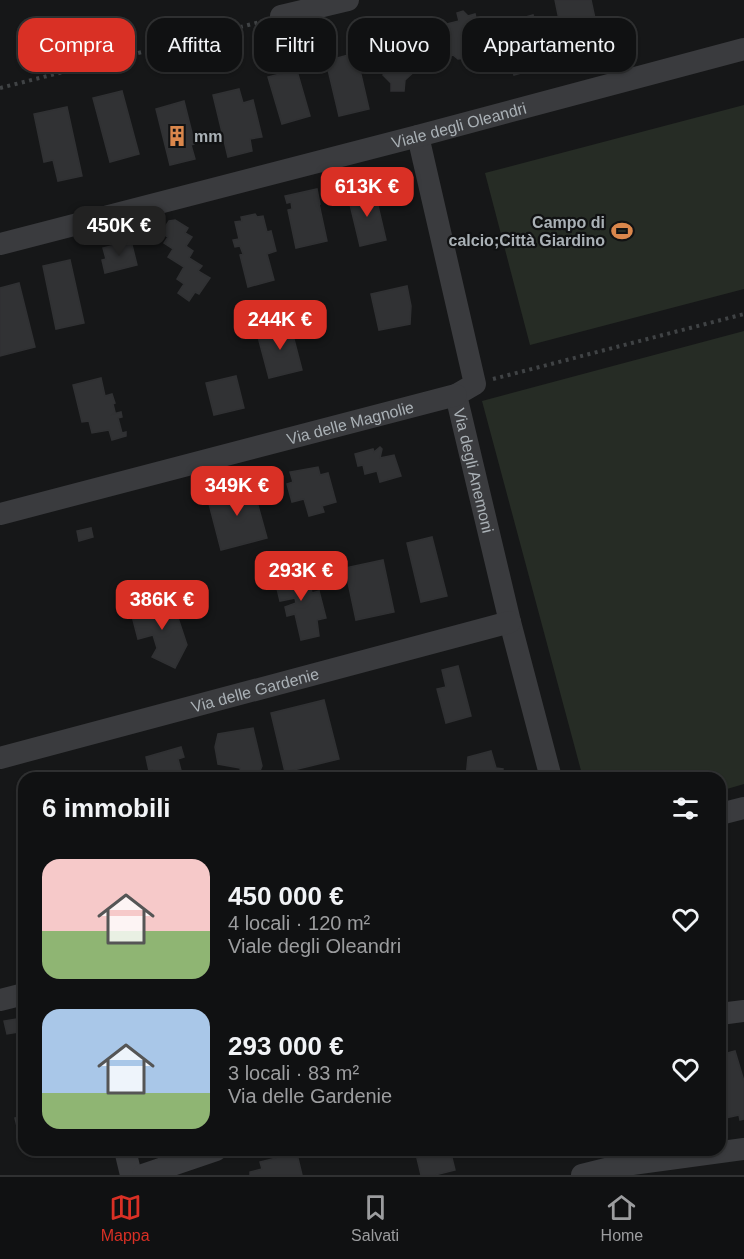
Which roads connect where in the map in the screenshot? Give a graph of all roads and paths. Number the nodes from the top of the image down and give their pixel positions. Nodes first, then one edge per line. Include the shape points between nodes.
1 (348, 0) edge
2 (281, 16) joint
3 (744, 49) edge
4 (0, 88) edge
5 (418, 136) junction
6 (0, 244) edge
7 (744, 314) edge
8 (465, 390) junction
9 (0, 514) edge
10 (510, 622) junction
11 (0, 758) edge
12 (549, 772) edge
13 (744, 808) edge
14 (726, 812) edge
15 (18, 996) edge
16 (0, 1000) edge
17 (744, 1011) edge
18 (726, 1013) edge
19 (744, 1149) edge
20 (726, 1151) edge
21 (126, 1156) edge
22 (198, 1156) edge
23 (685, 1156) edge
24 (618, 1164) edge
25 (131, 1175) edge
26 (143, 1175) edge
27 (582, 1175) edge

1 - 2 street
2 - 4 path
3 - 5 street, Viale degli Oleandri
5 - 6 street, Viale degli Oleandri
5 - 8 street, Via degli Anemoni
7 - 8 path
8 - 9 street, Via delle Magnolie
8 - 10 street, Via degli Anemoni
10 - 11 street, Via delle Gardenie
10 - 12 street, Via degli Anemoni
13 - 14 street
15 - 16 street
17 - 18 street
19 - 20 street
21 - 25 street
22 - 26 street
23 - 24 street
24 - 27 street

